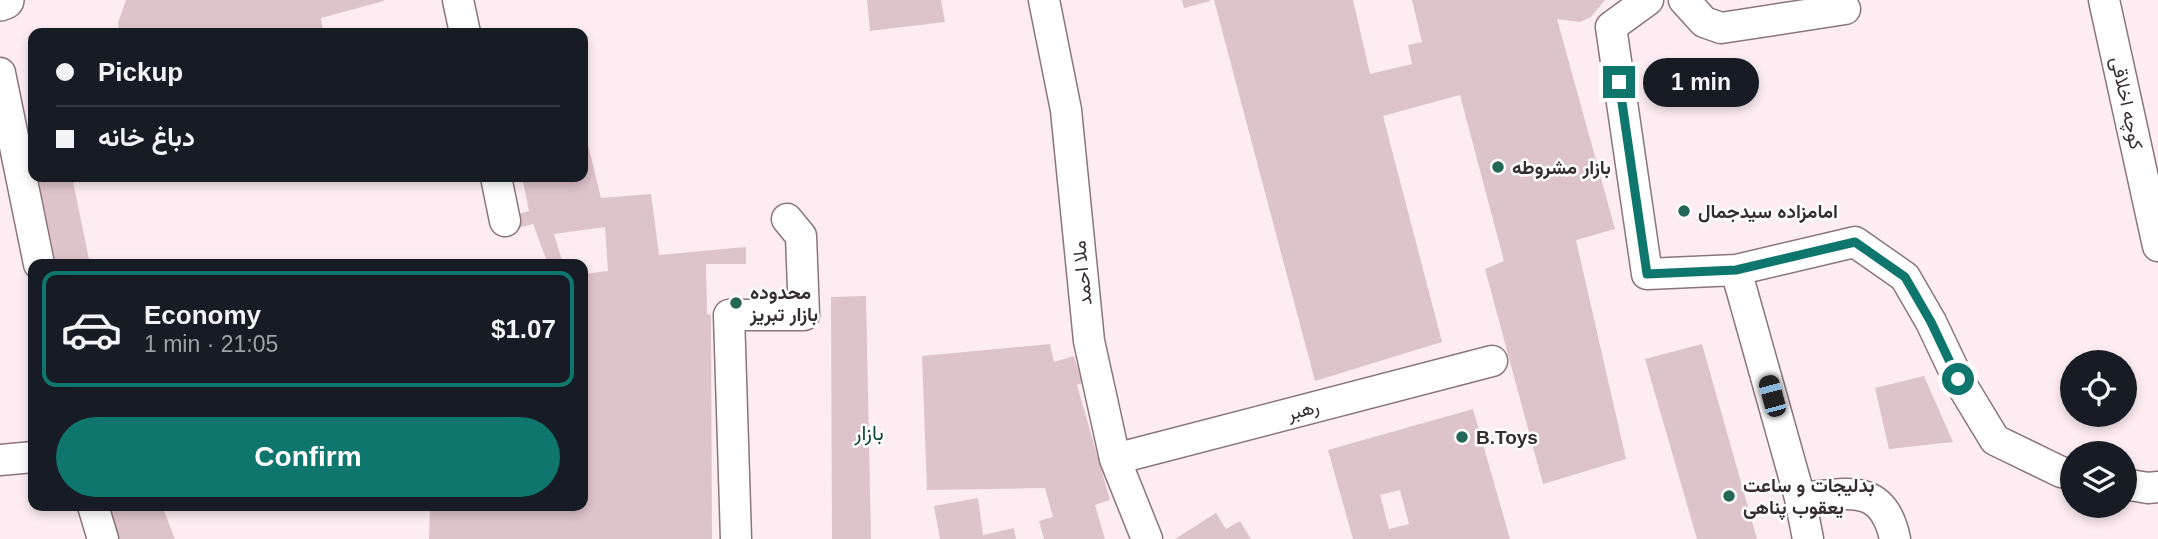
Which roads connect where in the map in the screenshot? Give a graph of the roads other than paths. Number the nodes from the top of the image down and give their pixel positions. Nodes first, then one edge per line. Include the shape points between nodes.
1 (5, 0) edge
2 (458, 0) edge
3 (1044, 0) edge
4 (1648, 0) edge
5 (1684, 0) edge
6 (2104, 0) edge
7 (0, 2) edge
8 (1845, 9) dead end
9 (464, 28) edge
10 (0, 73) edge
11 (2150, 170) edge
12 (497, 182) edge
13 (787, 219) dead end
14 (505, 221) dead end
15 (2158, 246) edge
16 (38, 259) edge
17 (1736, 270) junction
18 (1492, 361) dead end
19 (28, 457) edge
20 (1115, 458) junction
21 (0, 460) edge
22 (2060, 472) edge
23 (2137, 486) edge
24 (2158, 487) edge
25 (1800, 498) junction
26 (95, 511) edge
27 (103, 539) edge
28 (736, 539) edge
29 (1147, 539) edge
30 (1808, 539) edge
31 (1895, 539) edge

1 - 7 main road
2 - 9 street
3 - 20 street, ملا احمد via 1066,110 1089,341
4 - 17 street via 1611,27 1647,274
5 - 8 street via 1704,22 1721,28
6 - 11 street, کوچه اخلاقی
10 - 16 street
11 - 15 street, کوچه اخلاقی
12 - 14 street
13 - 28 street via 800,236 804,315 729,315
17 - 22 street via 1855,242 1905,277 1995,440
17 - 25 street
18 - 20 street, رهبر
19 - 21 street
20 - 29 street, ملا احمد
23 - 24 street
25 - 30 street
25 - 31 street via 1855,493 1878,501
26 - 27 street

